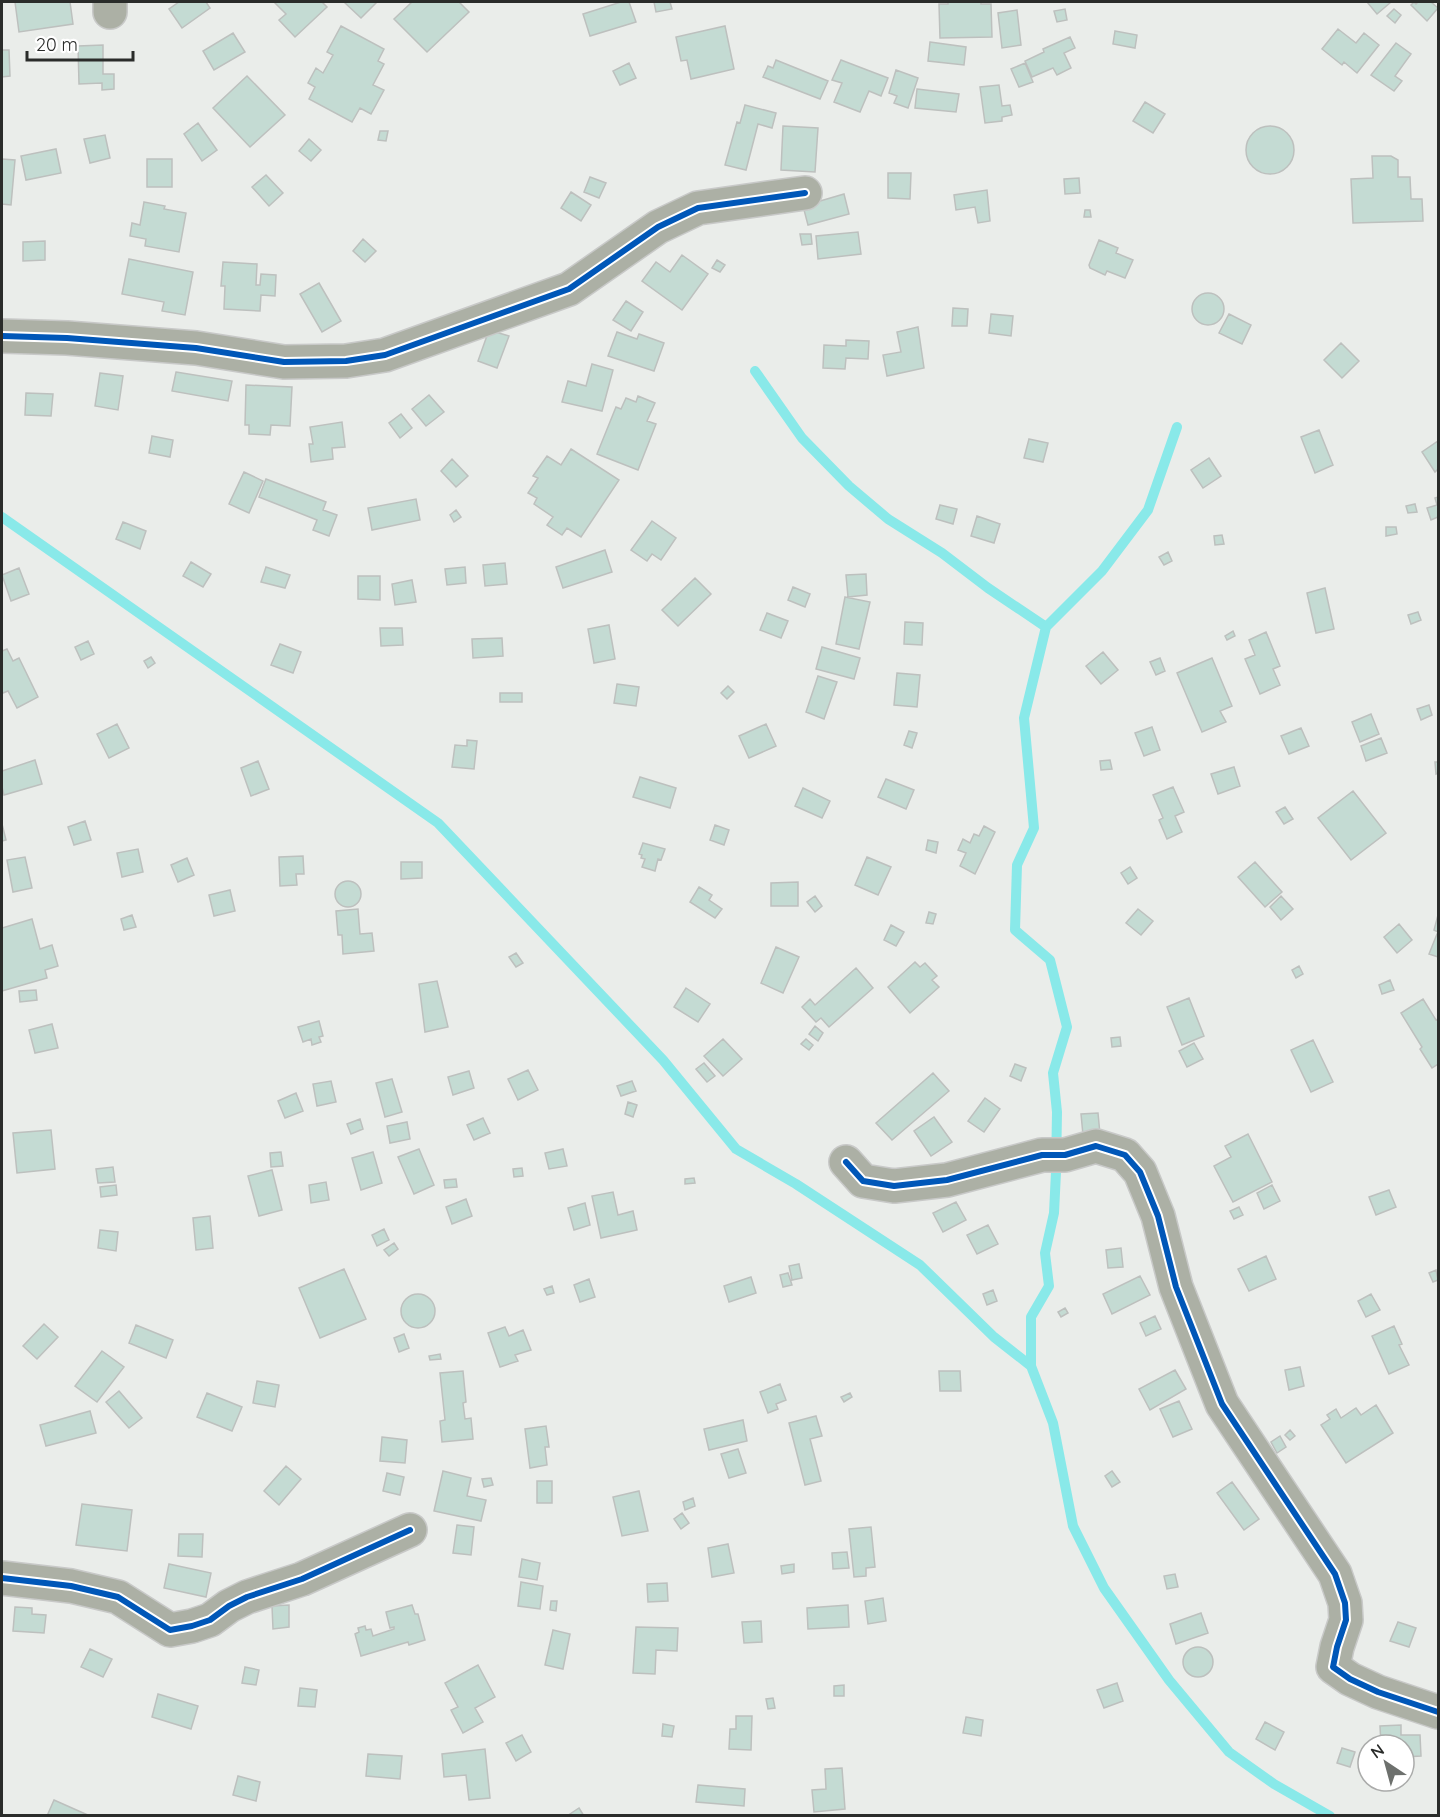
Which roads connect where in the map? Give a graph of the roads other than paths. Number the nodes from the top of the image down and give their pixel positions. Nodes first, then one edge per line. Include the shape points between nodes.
1 (805, 193) dead end
2 (2, 336) edge
3 (846, 1162) dead end
4 (410, 1530) dead end
5 (2, 1578) edge
6 (1438, 1712) edge

1 - 2 street via 698,208 658,227 569,289 385,355 346,362 284,362 196,348
3 - 6 street via 864,1181 894,1186 947,1180 1096,1146 1125,1155 1140,1172 1158,1216 1176,1287 1222,1404 1335,1574 1346,1620 1332,1667 1378,1692
4 - 5 street via 302,1579 247,1597 210,1620 170,1630 118,1597 72,1586

